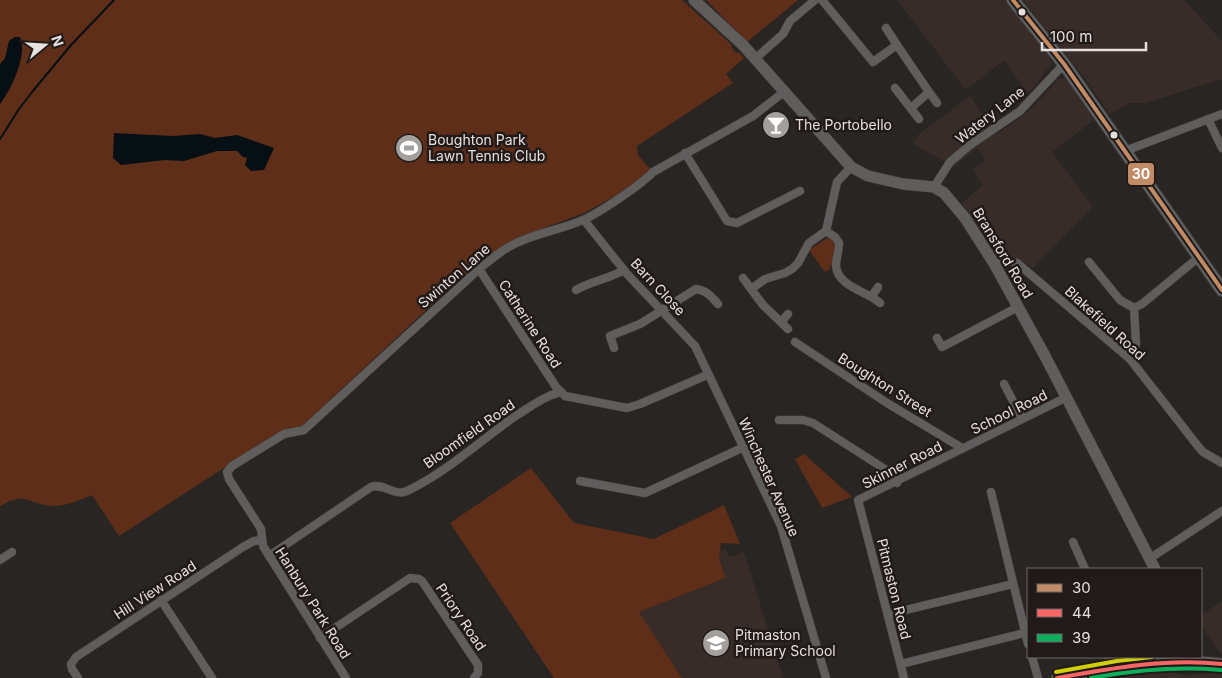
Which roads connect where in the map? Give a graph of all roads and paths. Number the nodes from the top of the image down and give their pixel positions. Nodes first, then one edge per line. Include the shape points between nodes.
1 (694, 0) edge
2 (815, 0) edge
3 (822, 0) edge
4 (1013, 0) edge
5 (886, 28) dead end
6 (897, 45) junction
7 (756, 58) junction
8 (1064, 64) junction
9 (895, 88) dead end
10 (785, 91) junction
11 (928, 92) junction
12 (937, 103) dead end
13 (910, 108) junction
14 (1222, 114) edge
15 (919, 119) dead end
16 (1208, 119) junction
17 (1222, 148) edge
18 (1125, 151) junction
19 (685, 153) junction
20 (851, 167) junction
21 (934, 187) junction
22 (800, 190) dead end
23 (584, 220) junction
24 (826, 231) junction
25 (1199, 257) junction
26 (1089, 262) dead end
27 (995, 266) junction
28 (479, 269) junction
29 (624, 270) junction
30 (743, 278) dead end
31 (878, 287) dead end
32 (751, 289) junction
33 (576, 290) dead end
34 (1222, 290) edge
35 (872, 296) junction
36 (880, 303) dead end
37 (718, 304) dead end
38 (1018, 307) junction
39 (1134, 308) junction
40 (660, 310) junction
41 (788, 314) dead end
42 (781, 322) junction
43 (788, 329) dead end
44 (937, 338) dead end
45 (795, 342) dead end
46 (614, 348) dead end
47 (1130, 359) junction
48 (707, 375) junction
49 (1004, 384) dead end
50 (561, 392) junction
51 (1066, 398) junction
52 (1022, 418) junction
53 (779, 420) dead end
54 (744, 447) junction
55 (962, 448) junction
56 (1222, 463) edge
57 (580, 481) dead end
58 (897, 483) junction
59 (991, 492) dead end
60 (860, 506) joint
61 (1222, 511) edge
62 (262, 540) junction
63 (1073, 542) dead end
64 (12, 552) dead end
65 (269, 556) junction
66 (0, 560) edge
67 (1152, 564) edge
68 (1085, 568) edge
69 (1013, 584) junction
70 (161, 600) junction
71 (889, 614) junction
72 (1027, 632) edge
73 (320, 638) junction
74 (1032, 658) edge
75 (1108, 658) edge
76 (1184, 659) edge
77 (1199, 659) edge
78 (901, 664) junction
79 (1222, 664) edge
80 (1111, 669) junction
81 (78, 678) edge
82 (212, 678) edge
83 (346, 678) edge
84 (474, 678) edge
85 (826, 678) edge
86 (904, 678) edge
87 (1038, 678) edge
88 (1057, 678) edge

1 - 7 main road
2 - 7 street
3 - 6 street via 873,62
4 - 8 main road
5 - 6 street
6 - 11 street
7 - 10 main road
8 - 18 main road
8 - 21 street, Watery Lane via 1020,111 950,162
9 - 13 street
10 - 19 street, Swinton Lane via 753,116
10 - 20 main road
11 - 12 street
11 - 13 street
13 - 15 street
14 - 16 street
16 - 17 street
16 - 18 street
18 - 25 main road
19 - 22 street via 727,221 737,223
19 - 23 street, Swinton Lane
20 - 21 main road via 868,176
20 - 24 street via 837,182
21 - 27 main road, Bransford Road via 944,193 965,218
23 - 28 street, Swinton Lane via 524,240
23 - 29 street, Barn Close
24 - 32 street via 809,243 798,263 786,273
24 - 35 street via 839,242 836,266 845,283
25 - 34 main road
25 - 39 street
26 - 39 street via 1120,300
27 - 38 main road, Bransford Road
27 - 47 street, Blakefield Road via 1005,260 1017,262
28 - 50 street, Catherine Road
28 - 62 street, Swinton Lane via 304,430 284,434 227,472 261,529
29 - 33 street
29 - 40 street, Barn Close
30 - 32 street
31 - 35 street
32 - 42 street
35 - 36 street
37 - 40 street via 709,294 696,289
38 - 44 street via 942,347
38 - 51 main road, Bransford Road
39 - 47 street via 1136,344
40 - 46 street via 640,324 610,336
40 - 48 street, Barn Close via 695,346
41 - 42 street
42 - 43 street
45 - 55 street, Boughton Street
47 - 56 street, Blakefield Road via 1203,452
48 - 50 street via 627,408 564,396
48 - 54 street, Winchester Avenue
49 - 52 street
50 - 65 street, Bloomfield Road via 548,395 439,472 406,491 399,493 376,485 370,487
51 - 52 street, School Road
51 - 67 main road, Bransford Road
52 - 55 street, School Road
53 - 58 street via 813,422 891,473
54 - 57 street via 645,493
54 - 85 street, Winchester Avenue via 781,526
55 - 58 street, Skinner Road
58 - 60 street, Skinner Road via 858,500
59 - 69 street
60 - 71 street, Pitmaston Road
61 - 67 street
62 - 65 street, Hanbury Park Road
62 - 70 street, Hill View Road via 243,547
63 - 68 street
64 - 66 street
65 - 73 street, Hanbury Park Road
69 - 71 street
69 - 72 street
70 - 81 street, Hill View Road via 76,657 71,664
70 - 82 street
71 - 78 street, Pitmaston Road
72 - 78 street
73 - 83 street, Hanbury Park Road
73 - 84 street, Priory Road via 410,578 419,579 478,665
74 - 87 street
75 - 80 street
76 - 77 main road
76 - 80 main road
77 - 79 main road
78 - 86 street, Pitmaston Road
80 - 88 main road

